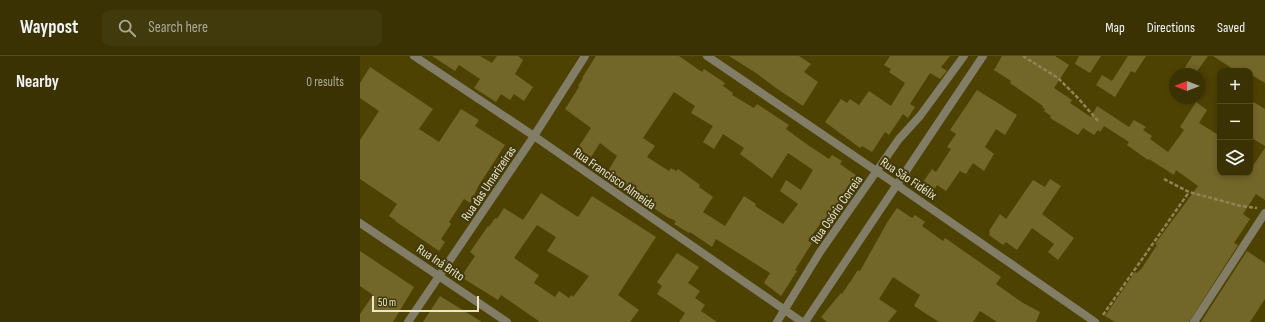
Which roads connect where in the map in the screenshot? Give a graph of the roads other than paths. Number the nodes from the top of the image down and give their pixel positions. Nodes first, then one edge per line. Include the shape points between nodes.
1 (414, 56) edge
2 (586, 56) edge
3 (707, 56) edge
4 (964, 56) edge
5 (983, 56) edge
6 (534, 136) junction
7 (877, 171) junction
8 (897, 185) junction
9 (1262, 210) edge
10 (360, 223) edge
11 (440, 276) junction
12 (785, 311) junction
13 (408, 322) edge
14 (507, 322) edge
15 (777, 322) edge
16 (803, 322) edge
17 (1095, 322) edge
18 (1194, 322) edge

1 - 6 street, Rua Francisco Almeida
2 - 6 street, Rua das Umarizeiras
3 - 7 street, Rua São Fidélix
4 - 7 street, Rua Osório Correia via 920,116 899,138
5 - 8 street
6 - 11 street, Rua das Umarizeiras
6 - 12 street, Rua Francisco Almeida
7 - 8 street, Rua São Fidélix
7 - 12 street, Rua Osório Correia via 820,252
8 - 16 street
8 - 17 street, Rua São Fidélix
9 - 18 street
10 - 11 street, Rua Iná Brito
11 - 13 street, Rua das Umarizeiras
11 - 14 street, Rua Iná Brito
12 - 15 street, Rua Osório Correia
12 - 16 street, Rua Francisco Almeida

